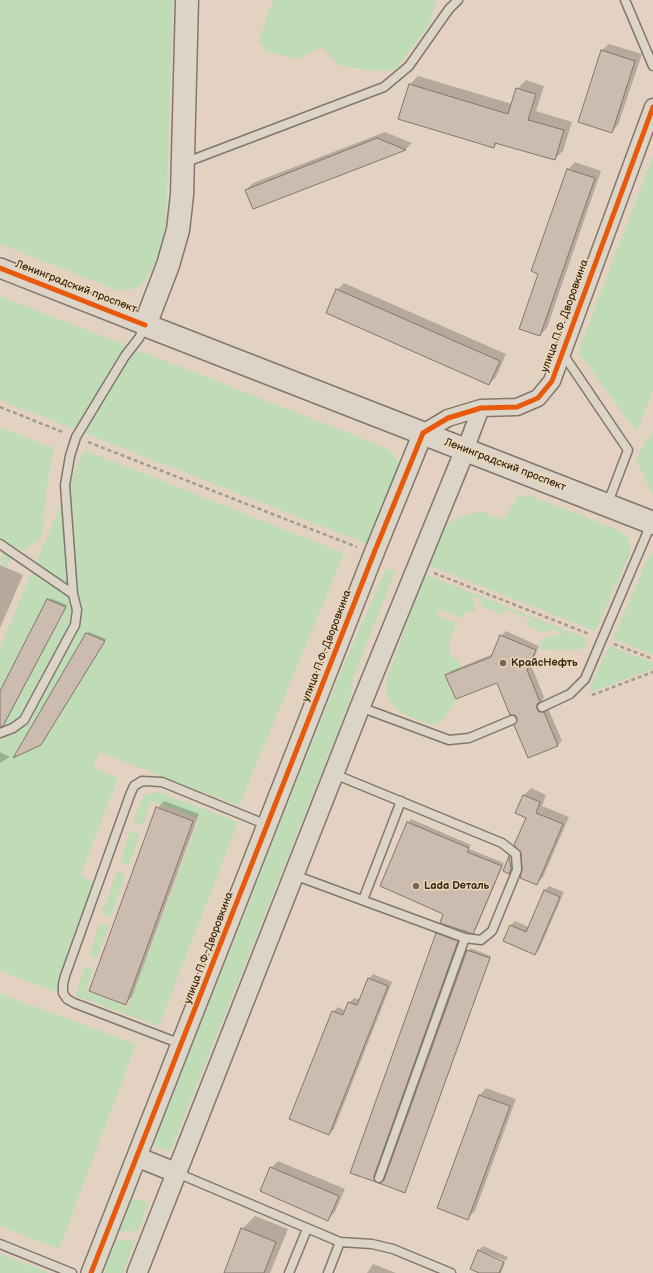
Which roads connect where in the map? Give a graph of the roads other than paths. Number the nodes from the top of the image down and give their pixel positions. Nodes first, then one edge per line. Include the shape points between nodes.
1 (187, 0) edge
2 (458, 0) edge
3 (625, 0) edge
4 (653, 66) edge
5 (653, 108) edge
6 (183, 164) junction
7 (0, 268) edge
8 (145, 325) junction
9 (562, 354) junction
10 (481, 408) junction
11 (422, 433) junction
12 (464, 450) junction
13 (607, 505) junction
14 (652, 523) edge
15 (0, 544) edge
16 (73, 594) junction
17 (360, 707) junction
18 (542, 707) dead end
19 (512, 720) dead end
20 (0, 734) edge
21 (334, 774) junction
22 (401, 801) junction
23 (267, 825) junction
24 (294, 875) junction
25 (362, 900) junction
26 (465, 938) junction
27 (182, 1045) junction
28 (137, 1157) junction
29 (176, 1173) junction
30 (379, 1178) dead end
31 (307, 1229) junction
32 (340, 1242) junction
33 (0, 1244) edge
34 (72, 1273) edge
35 (92, 1273) edge
36 (137, 1273) edge
37 (289, 1273) edge
38 (328, 1273) edge
39 (451, 1273) edge

1 - 6 main road
2 - 6 lane via 409,66 384,88
3 - 4 lane
5 - 9 street, улица П.Ф. Дворовкина
6 - 8 main road via 178,230 168,265
7 - 8 street, Ленинградский проспект
8 - 11 main road, Ленинградский проспект
8 - 16 lane via 140,338 125,356 76,437 70,456 65,485
9 - 10 street, улица П.Ф. Дворовкина via 552,380 538,398 517,407
9 - 13 lane via 628,450
10 - 11 street, улица П.Ф. Дворовкина via 448,418
10 - 12 street
11 - 12 main road, Ленинградский проспект
11 - 23 street, улица П.Ф. Дворовкина
12 - 13 main road, Ленинградский проспект
12 - 17 street
13 - 14 main road, Ленинградский проспект
14 - 18 lane via 585,679 570,694
15 - 16 lane
16 - 20 lane via 77,610 75,625 24,720
17 - 19 lane via 449,740 469,738
17 - 21 street
21 - 22 lane
21 - 24 street
22 - 25 lane
22 - 26 lane via 502,843 516,854 517,870 492,931 481,940
23 - 27 street, улица П.Ф. Дворовкина
23 - 27 lane via 162,782 142,781 134,786 130,795 65,976 64,993 67,1000
24 - 25 lane
24 - 29 street
25 - 26 lane
26 - 30 lane
27 - 28 street, улица П.Ф. Дворовкина
28 - 29 street
28 - 35 street, улица П.Ф. Дворовкина
29 - 31 lane
29 - 36 street
31 - 32 lane
31 - 37 lane
32 - 38 lane
32 - 39 lane via 372,1244
33 - 34 lane

